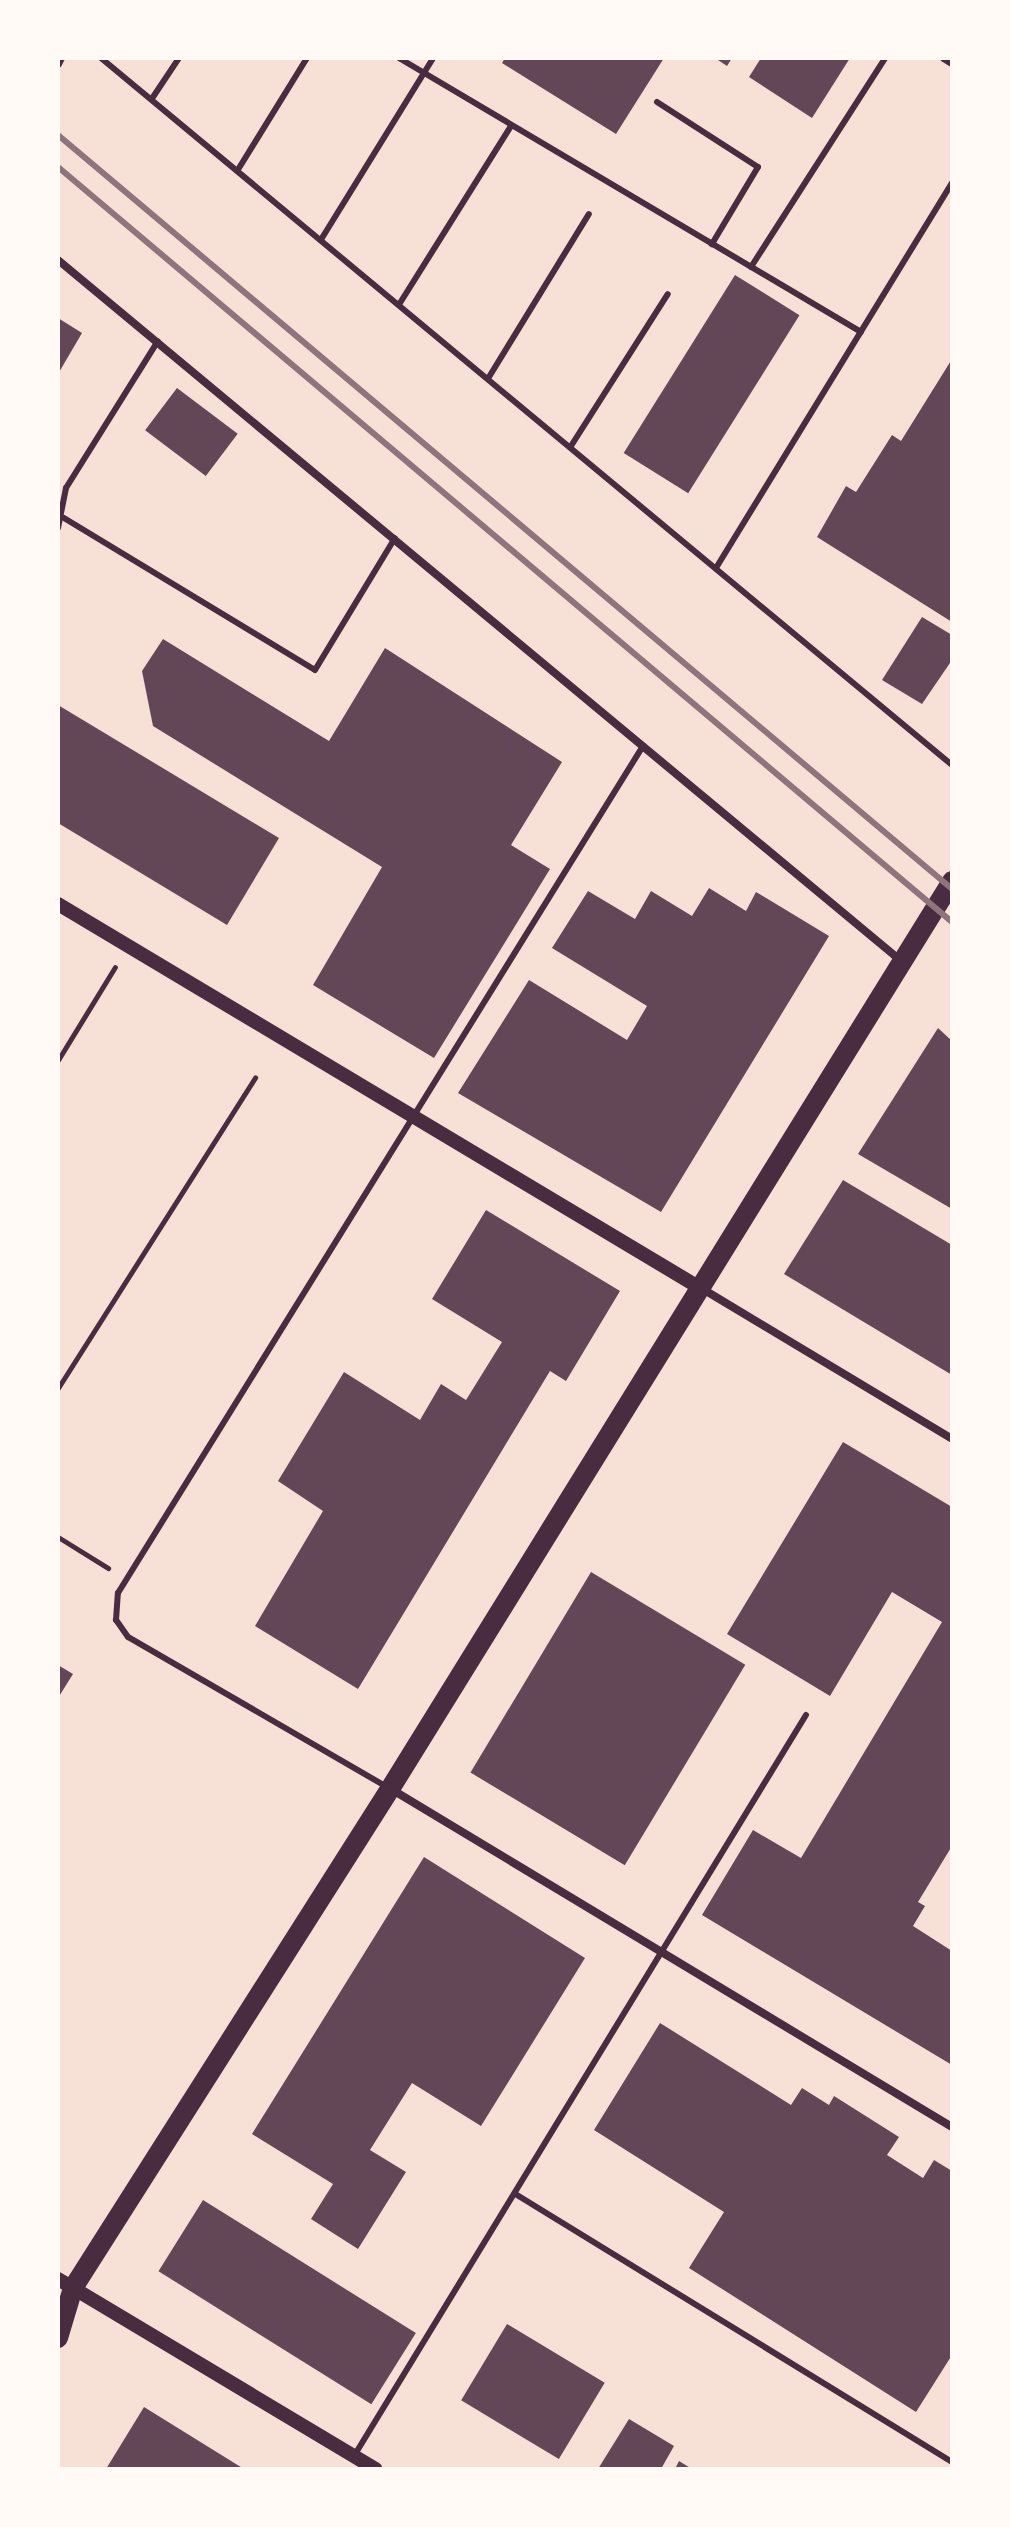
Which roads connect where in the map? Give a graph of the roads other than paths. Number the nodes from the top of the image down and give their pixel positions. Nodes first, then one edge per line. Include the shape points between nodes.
1 (61, 58) edge
2 (101, 58) edge
3 (179, 58) edge
4 (307, 58) edge
5 (399, 58) edge
6 (433, 58) edge
7 (885, 58) edge
8 (944, 58) edge
9 (952, 63) edge
10 (58, 64) edge
11 (424, 73) junction
12 (153, 97) junction
13 (657, 102) dead end
14 (511, 126) junction
15 (239, 168) junction
16 (952, 183) edge
17 (589, 214) dead end
18 (322, 238) junction
19 (712, 244) junction
20 (58, 260) edge
21 (751, 267) junction
22 (668, 294) dead end
23 (400, 303) junction
24 (861, 332) junction
25 (158, 341) junction
26 (489, 377) junction
27 (571, 446) junction
28 (64, 518) junction
29 (58, 528) edge
30 (395, 538) junction
31 (716, 568) junction
32 (643, 746) junction
33 (952, 765) edge
34 (952, 881) edge
35 (58, 904) edge
36 (902, 961) junction
37 (416, 1118) junction
38 (700, 1288) junction
39 (952, 1439) edge
40 (806, 1715) dead end
41 (390, 1789) junction
42 (663, 1953) junction
43 (952, 2127) edge
44 (517, 2195) junction
45 (63, 2289) edge
46 (58, 2338) edge
47 (354, 2456) junction
48 (952, 2462) edge
49 (376, 2469) edge

1 - 10 street
2 - 12 lane
3 - 12 lane
4 - 15 lane
5 - 11 lane
6 - 11 lane
7 - 21 lane
8 - 9 street
11 - 14 lane
11 - 18 lane
12 - 15 lane
13 - 19 lane via 758,167
14 - 19 lane
14 - 23 lane
15 - 18 lane
16 - 24 lane
17 - 26 lane
18 - 23 lane
19 - 21 lane
20 - 25 street
21 - 24 lane
22 - 27 lane
23 - 26 lane
24 - 31 lane
25 - 28 lane via 66,488
25 - 30 street
26 - 27 lane
27 - 31 lane
28 - 29 lane
28 - 30 lane via 315,670
30 - 32 street
31 - 33 lane
32 - 36 street
32 - 37 lane
34 - 36 main road
35 - 37 street
36 - 38 main road
37 - 38 street
37 - 41 lane via 118,1593 116,1620 128,1637
38 - 39 street
38 - 41 main road
40 - 42 lane
41 - 42 street
41 - 45 main road
42 - 43 street
42 - 44 lane
44 - 47 lane
44 - 48 lane
45 - 46 main road
45 - 47 street
47 - 49 street

